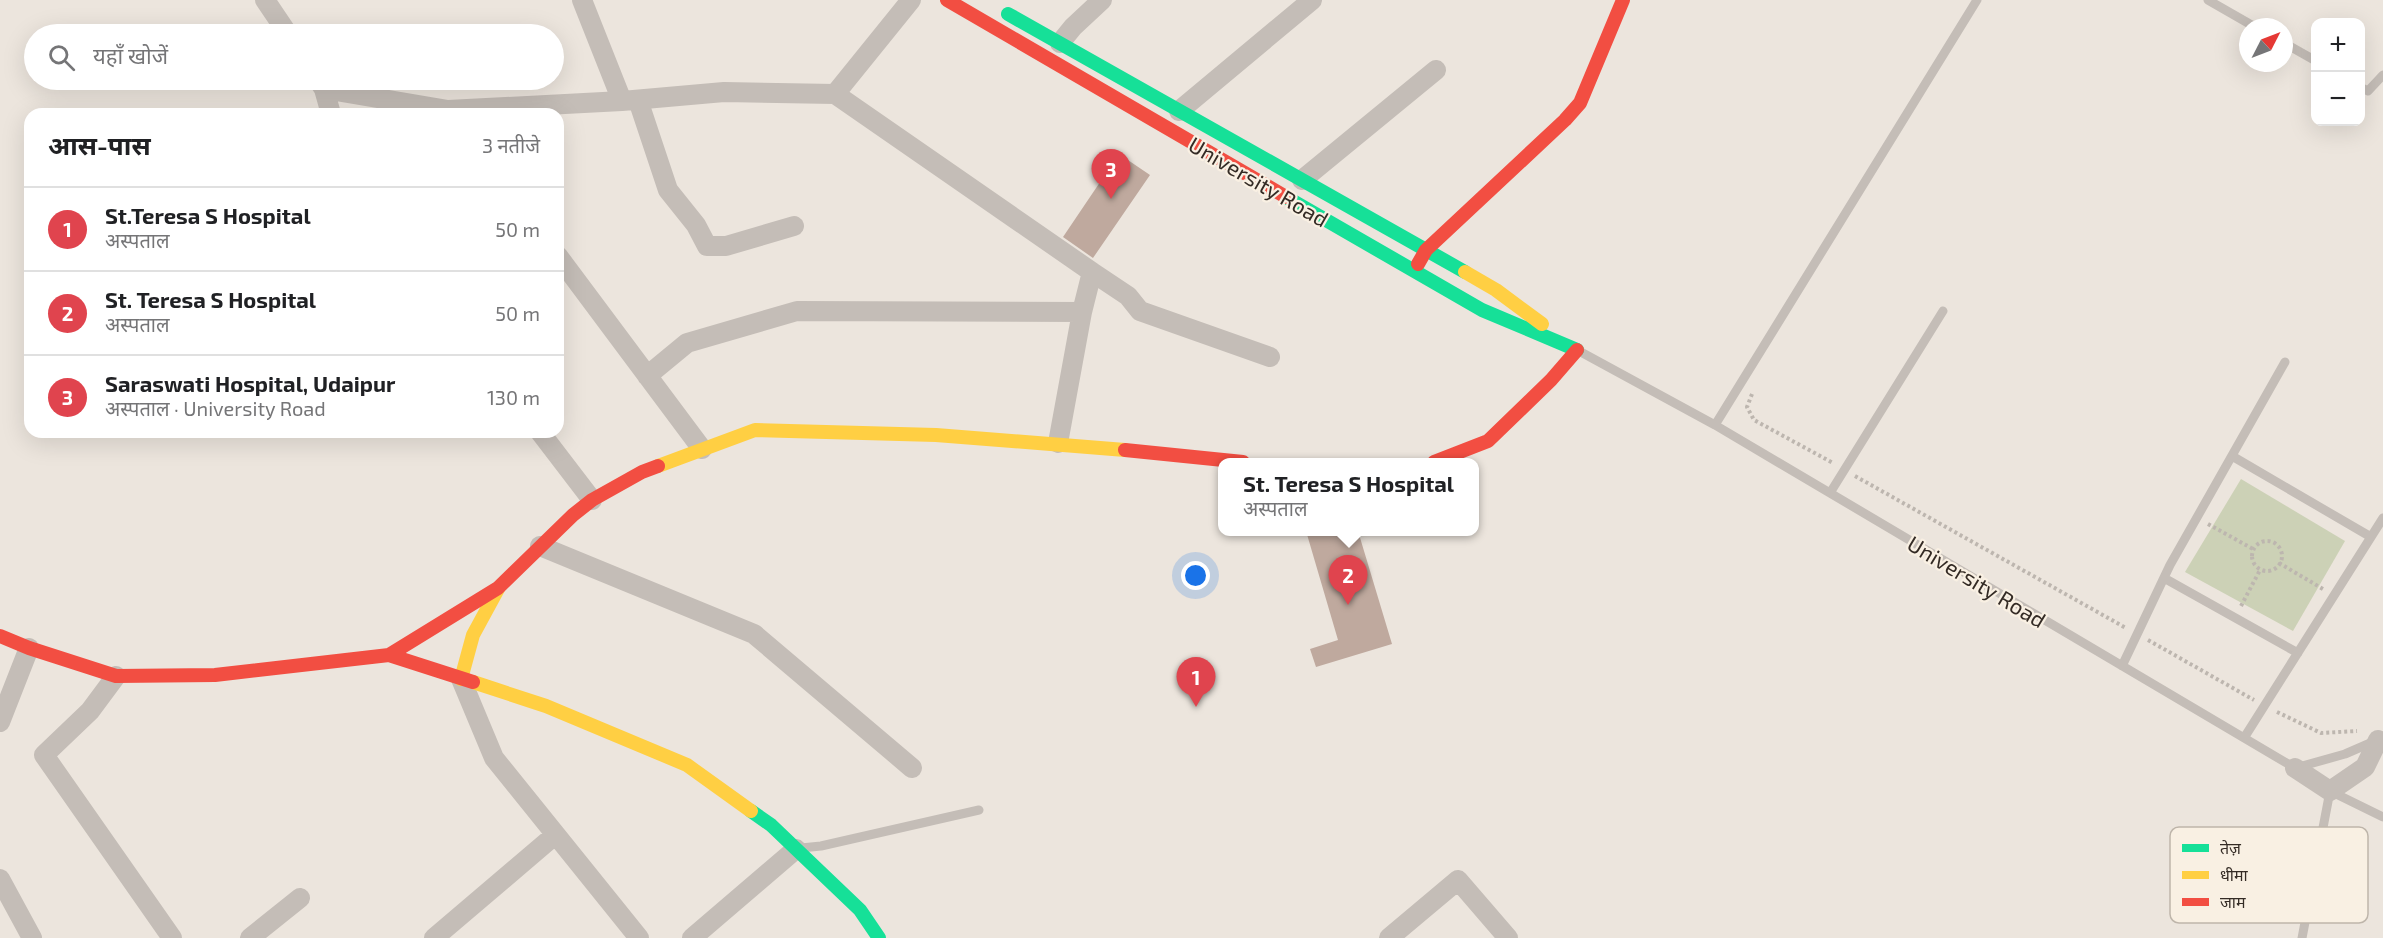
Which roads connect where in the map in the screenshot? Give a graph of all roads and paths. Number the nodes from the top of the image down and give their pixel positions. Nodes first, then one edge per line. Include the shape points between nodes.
1 (265, 0) edge
2 (582, 0) edge
3 (910, 0) edge
4 (947, 0) edge
5 (1102, 0) edge
6 (1312, 0) edge
7 (1623, 0) edge
8 (1977, 0) edge
9 (2208, 0) edge
10 (993, 5) dead end
11 (2239, 18) edge
12 (281, 24) edge
13 (1595, 31) dead end
14 (1060, 43) junction
15 (2293, 48) edge
16 (2311, 58) edge
17 (1436, 70) dead end
18 (2383, 75) edge
19 (2365, 89) edge
20 (323, 90) edge
21 (349, 90) edge
22 (835, 94) junction
23 (630, 100) junction
24 (329, 108) edge
25 (432, 108) edge
26 (510, 108) edge
27 (1179, 111) junction
28 (1565, 120) junction
29 (1302, 180) junction
30 (794, 226) dead end
31 (1426, 250) junction
32 (564, 264) edge
33 (1414, 271) junction
34 (1092, 272) junction
35 (1943, 311) dead end
36 (1082, 312) junction
37 (1577, 350) junction
38 (1270, 357) dead end
39 (2285, 362) dead end
40 (647, 376) junction
41 (1754, 390) dead end
42 (1714, 425) junction
43 (545, 438) edge
44 (1058, 443) junction
45 (702, 449) junction
46 (2232, 456) junction
47 (1444, 458) edge
48 (1218, 459) edge
49 (1845, 470) junction
50 (1830, 493) junction
51 (592, 500) junction
52 (2383, 518) edge
53 (2208, 524) dead end
54 (2371, 537) junction
55 (540, 546) junction
56 (2253, 549) junction
57 (2279, 563) junction
58 (2260, 570) junction
59 (2164, 578) junction
60 (498, 588) junction
61 (2335, 595) junction
62 (2235, 617) junction
63 (2137, 634) junction
64 (0, 636) edge
65 (29, 648) junction
66 (2298, 653) junction
67 (390, 655) junction
68 (2122, 666) junction
69 (116, 676) junction
70 (460, 679) junction
71 (2265, 706) junction
72 (0, 722) edge
73 (2375, 735) edge
74 (2244, 738) junction
75 (912, 768) dead end
76 (2295, 768) junction
77 (2330, 791) junction
78 (979, 810) dead end
79 (2383, 817) edge
80 (2323, 827) edge
81 (555, 835) junction
82 (796, 849) junction
83 (0, 879) edge
84 (300, 898) dead end
85 (2305, 923) edge
86 (32, 938) edge
87 (172, 938) edge
88 (250, 938) edge
89 (434, 938) edge
90 (639, 938) edge
91 (692, 938) edge
92 (879, 938) edge
93 (1389, 938) edge
94 (1508, 938) edge
95 (2302, 938) edge

1 - 12 street
2 - 23 street
3 - 22 street
4 - 33 street, University Road
5 - 14 street
6 - 27 street
7 - 28 street via 1580,103
8 - 42 lane
9 - 11 lane
10 - 14 street, University Road
13 - 28 street
14 - 27 street, University Road
15 - 16 lane
17 - 29 street
18 - 19 lane via 2368,91
20 - 24 street
21 - 25 street
22 - 23 street via 724,92
22 - 34 street
23 - 26 street
23 - 30 street via 668,190 707,246 726,246
27 - 29 street, University Road
28 - 31 street
29 - 31 street, University Road
31 - 33 street
31 - 37 street, University Road via 1496,290
32 - 40 street
33 - 37 street, University Road via 1482,310
34 - 36 street
34 - 38 street via 1128,296 1140,311
35 - 49 lane
36 - 40 street via 797,311 687,343
36 - 44 street
37 - 42 lane, University Road
37 - 47 street via 1488,441
39 - 46 lane
40 - 45 street
41 - 49 path via 1747,406 1754,420
42 - 50 lane, University Road
43 - 51 street
44 - 45 street via 755,430
44 - 48 street
45 - 51 street via 642,472
46 - 54 lane
46 - 59 lane
49 - 50 lane
49 - 63 path
50 - 68 lane, University Road
51 - 55 street
52 - 54 lane
53 - 56 path
54 - 61 lane
55 - 60 street
55 - 75 street via 754,634
56 - 57 path via 2262,541 2275,543 2282,552
56 - 58 path via 2252,561
57 - 58 path via 2270,571
57 - 61 path
58 - 62 path
59 - 62 lane
59 - 63 lane
60 - 67 street
60 - 70 street via 473,635
61 - 66 lane
62 - 66 lane
63 - 68 lane
63 - 71 path
64 - 65 street
65 - 69 street
65 - 72 street
66 - 71 lane
67 - 69 street via 215,675
67 - 70 street
68 - 74 lane, University Road
69 - 87 street via 90,711 44,755
70 - 81 street via 494,758
70 - 82 street via 546,706 687,765 771,825
71 - 73 path via 2321,733
71 - 74 lane
73 - 76 lane via 2345,754
73 - 77 street via 2365,767
74 - 76 lane, University Road
76 - 77 street
77 - 79 lane
77 - 80 lane
78 - 82 lane
81 - 89 street
81 - 90 street
82 - 91 street
82 - 92 street via 860,910
83 - 86 street
84 - 88 street
85 - 95 lane
93 - 94 street via 1458,880

